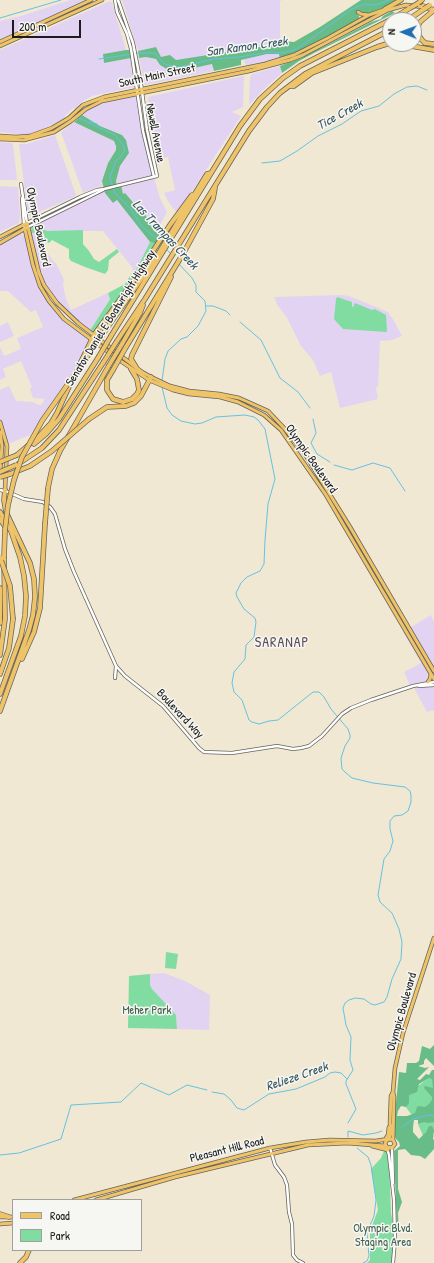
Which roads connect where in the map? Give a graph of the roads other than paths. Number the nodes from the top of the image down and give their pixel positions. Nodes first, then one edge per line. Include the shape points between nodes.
1 (91, 0) edge
2 (102, 0) edge
3 (115, 0) edge
4 (118, 0) edge
5 (401, 0) edge
6 (422, 0) edge
7 (434, 2) edge
8 (423, 8) junction
9 (433, 8) edge
10 (387, 9) junction
11 (358, 12) dead end
12 (403, 12) edge
13 (418, 12) edge
14 (369, 16) junction
15 (382, 24) edge
16 (382, 34) edge
17 (0, 42) edge
18 (434, 44) edge
19 (0, 46) edge
20 (382, 46) edge
21 (422, 48) edge
22 (133, 50) junction
23 (434, 50) edge
24 (288, 87) junction
25 (140, 92) junction
26 (70, 120) junction
27 (0, 136) edge
28 (0, 139) edge
29 (211, 173) junction
30 (215, 186) junction
31 (185, 211) junction
32 (26, 226) junction
33 (0, 237) edge
34 (26, 238) junction
35 (6, 240) junction
36 (0, 242) edge
37 (158, 257) junction
38 (172, 273) junction
39 (145, 299) junction
40 (93, 337) junction
41 (134, 368) junction
42 (150, 379) junction
43 (170, 387) junction
44 (0, 422) edge
45 (0, 432) edge
46 (17, 455) junction
47 (0, 462) edge
48 (0, 473) edge
49 (0, 477) edge
50 (2, 490) edge
51 (0, 512) edge
52 (0, 519) edge
53 (16, 548) junction
54 (2, 558) edge
55 (0, 588) edge
56 (0, 623) edge
57 (0, 655) edge
58 (17, 666) junction
59 (116, 666) junction
60 (432, 672) edge
61 (0, 674) edge
62 (114, 678) dead end
63 (434, 680) edge
64 (428, 682) junction
65 (417, 685) junction
66 (434, 685) edge
67 (0, 694) edge
68 (0, 711) edge
69 (434, 938) edge
70 (393, 1092) junction
71 (387, 1139) junction
72 (393, 1140) junction
73 (387, 1147) junction
74 (270, 1148) junction
75 (392, 1148) junction
76 (271, 1153) junction
77 (393, 1183) junction
78 (78, 1199) edge
79 (99, 1199) edge
80 (0, 1214) edge
81 (0, 1217) edge
82 (11, 1217) edge
83 (12, 1223) edge
84 (0, 1224) edge
85 (29, 1251) edge
86 (20, 1263) edge
87 (303, 1263) edge
88 (393, 1263) edge

1 - 17 main road
2 - 19 main road
3 - 22 street, Newell Avenue via 117,12
4 - 22 street, Newell Avenue via 132,37
5 - 10 highway
6 - 12 highway, Senator Daniel E Boatwright Highway, bridge
7 - 9 highway
8 - 9 highway, bridge
8 - 10 main road, South Main Street via 406,5
8 - 13 highway
9 - 18 highway via 418,25 418,32 423,42
10 - 14 main road, South Main Street
10 - 25 main road, South Main Street via 303,56 256,69
11 - 14 main road
14 - 25 main road, South Main Street via 294,55
15 - 29 highway, Senator Daniel E Boatwright Highway via 308,61 268,91 249,112
16 - 24 highway via 312,69
20 - 24 highway via 319,70 294,86
21 - 23 highway
22 - 25 street, Newell Avenue
24 - 30 highway, Senator Daniel E Boatwright Highway via 267,107 249,131
25 - 26 main road, South Main Street via 102,101 81,110
25 - 32 street, Newell Avenue via 156,177 98,190
26 - 27 main road, South Main Street via 30,136
26 - 28 main road, South Main Street via 54,132 29,140
29 - 31 highway, Senator Daniel E Boatwright Highway
29 - 31 highway via 207,174 192,195
30 - 38 highway via 213,199
30 - 39 highway, Senator Daniel E Boatwright Highway
31 - 37 highway, Senator Daniel E Boatwright Highway
31 - 40 highway via 164,234
32 - 32 street, Olympic Boulevard via 21,184
32 - 33 main road
32 - 34 main road, Olympic Boulevard
32 - 35 main road
32 - 40 main road, Olympic Boulevard via 37,268 47,291 63,310
34 - 35 main road via 19,234
34 - 40 main road, Olympic Boulevard via 34,269 49,301 63,317
35 - 36 main road
37 - 46 highway, Senator Daniel E Boatwright Highway, bridge via 98,358 53,427 35,444
37 - 54 highway, bridge via 42,421 22,457 8,505
38 - 41 highway via 132,355
38 - 41 highway, bridge via 107,380 107,390 113,399 123,402 137,394 138,379
39 - 48 highway, Senator Daniel E Boatwright Highway, bridge via 60,430 38,451
39 - 58 highway, bridge via 140,313 62,446 52,469 48,488 40,608 32,636
40 - 41 main road, Olympic Boulevard
40 - 46 highway via 54,418 36,439
41 - 42 main road, Olympic Boulevard
42 - 43 main road, Olympic Boulevard via 156,379
42 - 43 main road, Olympic Boulevard via 155,384
42 - 49 highway, bridge via 134,402 126,406 107,407 30,466
43 - 60 main road, Olympic Boulevard via 190,394 220,397 243,404 264,415 282,430 326,495
44 - 50 main road via 7,446
45 - 48 main road
46 - 47 highway, Senator Daniel E Boatwright Highway, bridge
50 - 58 highway via 6,512 29,561 35,594 31,625
50 - 59 street, Boulevard Way via 24,499 43,502 52,510 70,563
51 - 53 highway via 10,529
52 - 53 highway
53 - 67 highway via 22,567 26,606 22,631
54 - 57 highway via 5,619
54 - 61 highway, bridge via 10,586 13,619 9,648
55 - 56 highway
58 - 68 highway
59 - 62 street
59 - 65 street, Boulevard Way via 163,706 204,752 232,753 277,746 301,748 317,741 351,708
60 - 63 main road, Olympic Boulevard
60 - 64 main road
63 - 64 street, Boulevard Way
64 - 65 street, Boulevard Way
65 - 66 street, Boulevard Way
69 - 70 main road, Olympic Boulevard via 402,1033
70 - 71 main road, Olympic Boulevard
70 - 72 main road, Olympic Boulevard
71 - 72 main road
71 - 73 main road
71 - 74 main road, Pleasant Hill Road via 345,1139
72 - 75 main road, Olympic Boulevard
73 - 75 main road
73 - 76 main road, Pleasant Hill Road via 348,1143 308,1145
73 - 77 street, Olympic Boulevard
74 - 76 street
74 - 78 main road, Pleasant Hill Road
75 - 77 street, Olympic Boulevard
76 - 79 main road, Pleasant Hill Road
76 - 87 street via 275,1165 287,1183 293,1255
77 - 88 street, Olympic Boulevard
80 - 82 highway
81 - 82 main road
83 - 84 main road
85 - 86 highway

